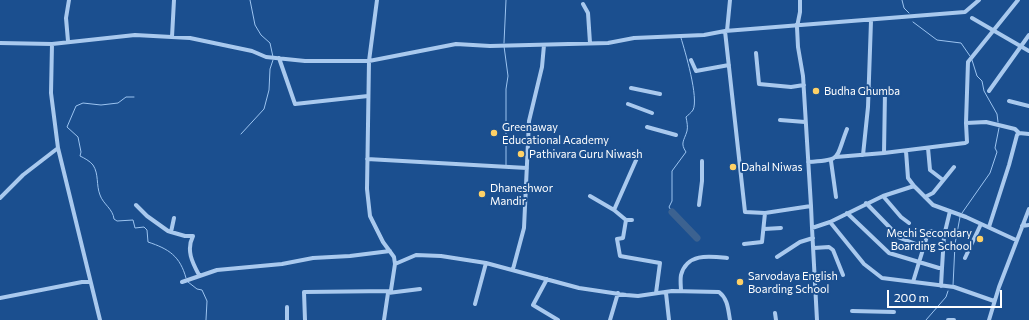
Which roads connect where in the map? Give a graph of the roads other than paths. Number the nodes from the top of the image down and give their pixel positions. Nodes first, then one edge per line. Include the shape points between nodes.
1 (69, 0) edge
2 (174, 0) edge
3 (376, 0) edge
4 (730, 0) edge
5 (800, 0) edge
6 (979, 0) edge
7 (1018, 0) edge
8 (583, 4) dead end
9 (972, 18) dead end
10 (871, 21) junction
11 (797, 27) junction
12 (726, 31) junction
13 (994, 31) junction
14 (1029, 35) edge
15 (172, 37) junction
16 (68, 41) junction
17 (0, 42) edge
18 (590, 43) junction
19 (52, 44) junction
20 (544, 45) junction
21 (1021, 46) junction
22 (1029, 51) edge
23 (756, 53) dead end
24 (279, 58) junction
25 (691, 60) dead end
26 (369, 61) junction
27 (729, 65) junction
28 (804, 85) junction
29 (631, 88) dead end
30 (869, 89) junction
31 (989, 91) dead end
32 (660, 94) dead end
33 (368, 96) junction
34 (1009, 101) dead end
35 (628, 104) dead end
36 (1029, 106) edge
37 (652, 113) dead end
38 (780, 120) dead end
39 (805, 122) junction
40 (966, 124) junction
41 (647, 127) dead end
42 (847, 129) dead end
43 (1019, 133) junction
44 (1029, 134) edge
45 (676, 135) dead end
46 (58, 148) junction
47 (928, 148) junction
48 (906, 151) junction
49 (884, 153) junction
50 (863, 155) junction
51 (836, 157) junction
52 (637, 158) dead end
53 (367, 159) junction
54 (702, 161) dead end
55 (832, 161) junction
56 (808, 162) junction
57 (954, 167) dead end
58 (527, 168) junction
59 (943, 180) junction
60 (914, 186) junction
61 (590, 196) dead end
62 (883, 196) junction
63 (836, 197) dead end
64 (925, 197) junction
65 (0, 198) edge
66 (866, 203) junction
67 (136, 205) dead end
68 (699, 205) dead end
69 (810, 206) junction
70 (1029, 209) edge
71 (614, 210) junction
72 (950, 211) junction
73 (765, 213) junction
74 (847, 213) junction
75 (174, 218) dead end
76 (626, 220) junction
77 (632, 220) dead end
78 (830, 222) junction
79 (908, 223) dead end
80 (981, 224) junction
81 (1029, 225) edge
82 (1022, 226) junction
83 (989, 227) junction
84 (781, 228) dead end
85 (812, 228) junction
86 (764, 229) junction
87 (171, 232) junction
88 (944, 236) junction
89 (813, 238) junction
90 (1016, 240) junction
91 (744, 244) dead end
92 (924, 247) junction
93 (814, 248) junction
94 (390, 251) junction
95 (777, 257) dead end
96 (727, 258) dead end
97 (964, 258) dead end
98 (920, 262) junction
99 (486, 263) junction
100 (396, 264) junction
101 (942, 268) junction
102 (512, 269) junction
103 (199, 275) junction
104 (843, 275) dead end
105 (547, 279) junction
106 (90, 282) junction
107 (182, 282) dead end
108 (913, 282) junction
109 (941, 286) junction
110 (420, 289) dead end
111 (681, 291) junction
112 (390, 292) junction
113 (618, 293) junction
114 (666, 293) junction
115 (656, 294) junction
116 (0, 298) edge
117 (994, 301) junction
118 (475, 304) dead end
119 (288, 307) dead end
120 (852, 311) dead end
121 (894, 312) dead end
122 (775, 313) dead end
123 (100, 320) edge
124 (287, 320) edge
125 (304, 320) edge
126 (384, 320) edge
127 (558, 320) edge
128 (610, 320) edge
129 (669, 320) edge
130 (730, 320) edge
131 (776, 320) edge
132 (817, 320) edge
133 (948, 320) edge
134 (954, 320) edge
135 (989, 320) edge

1 - 16 street via 66,18
2 - 15 street
3 - 26 street
4 - 12 street
5 - 11 street
6 - 10 street via 965,12
7 - 13 street
8 - 18 street via 588,13
9 - 13 street
10 - 11 street
10 - 30 street
11 - 12 street
11 - 28 street
12 - 18 street via 704,35
12 - 27 street
13 - 21 street
13 - 40 street via 968,62
14 - 21 street
15 - 16 street via 135,36
15 - 24 street via 190,38
16 - 19 street
17 - 19 street
18 - 20 street
19 - 46 street via 51,93
20 - 26 street via 456,44
20 - 58 street via 542,67 529,121
21 - 22 street
21 - 31 street
23 - 28 street via 759,84 790,87
24 - 26 street via 305,61
24 - 33 street via 295,104
25 - 27 street via 696,71
26 - 33 street
27 - 73 street via 745,212
28 - 39 street
29 - 32 street
30 - 49 street via 885,92
30 - 50 street
33 - 53 street
34 - 36 street
35 - 37 street
38 - 39 street
39 - 56 street
40 - 43 street via 998,124 1015,129
40 - 47 street via 967,142
41 - 45 street
42 - 51 street
43 - 44 street
43 - 83 street via 1016,135
46 - 65 street via 23,175
46 - 106 street
47 - 48 street
47 - 59 street via 930,170
48 - 49 street
48 - 60 street via 908,178
49 - 50 street
50 - 51 street
51 - 55 street
52 - 71 street
53 - 58 street
53 - 94 street via 370,216
54 - 68 street
55 - 56 street
55 - 63 street
56 - 69 street
57 - 59 street
58 - 102 street via 524,228
59 - 64 street
60 - 62 street
60 - 64 street
61 - 71 street
62 - 66 street
62 - 79 street
64 - 72 street via 933,205
66 - 74 street
66 - 92 street via 900,238
67 - 87 street
69 - 73 street
69 - 85 street
70 - 82 street
71 - 76 street
72 - 80 street
72 - 88 street
73 - 86 street
74 - 78 street
74 - 98 street via 889,253
75 - 87 street
76 - 77 street
76 - 115 street via 623,238 617,239 620,256 660,263
78 - 85 street
78 - 108 street via 864,264 882,278
80 - 83 street
80 - 97 street
81 - 82 street
82 - 90 street
83 - 90 street
84 - 86 street
85 - 89 street
86 - 91 street via 762,242
87 - 103 street via 194,236 189,246
88 - 92 street via 928,233
88 - 101 street
89 - 93 street
89 - 95 street via 800,242
90 - 117 street
92 - 98 street
93 - 104 street via 828,247 833,250
93 - 132 street
94 - 100 street
94 - 103 street via 217,270
96 - 111 street via 700,256 693,259 681,275
98 - 101 street
98 - 108 street
99 - 100 street via 460,258 416,255
99 - 102 street
99 - 118 street
100 - 112 street
101 - 109 street
102 - 105 street
103 - 107 street
105 - 113 street via 580,288
105 - 127 street via 533,305
106 - 116 street
106 - 123 street
108 - 109 street
109 - 117 street via 954,287
110 - 112 street
111 - 114 street
111 - 130 street via 719,292 727,302
112 - 125 street via 304,292
112 - 126 street
113 - 115 street via 638,296
113 - 128 street
114 - 115 street
114 - 129 street
117 - 135 street
119 - 124 street
120 - 121 street
122 - 131 street
133 - 134 street

